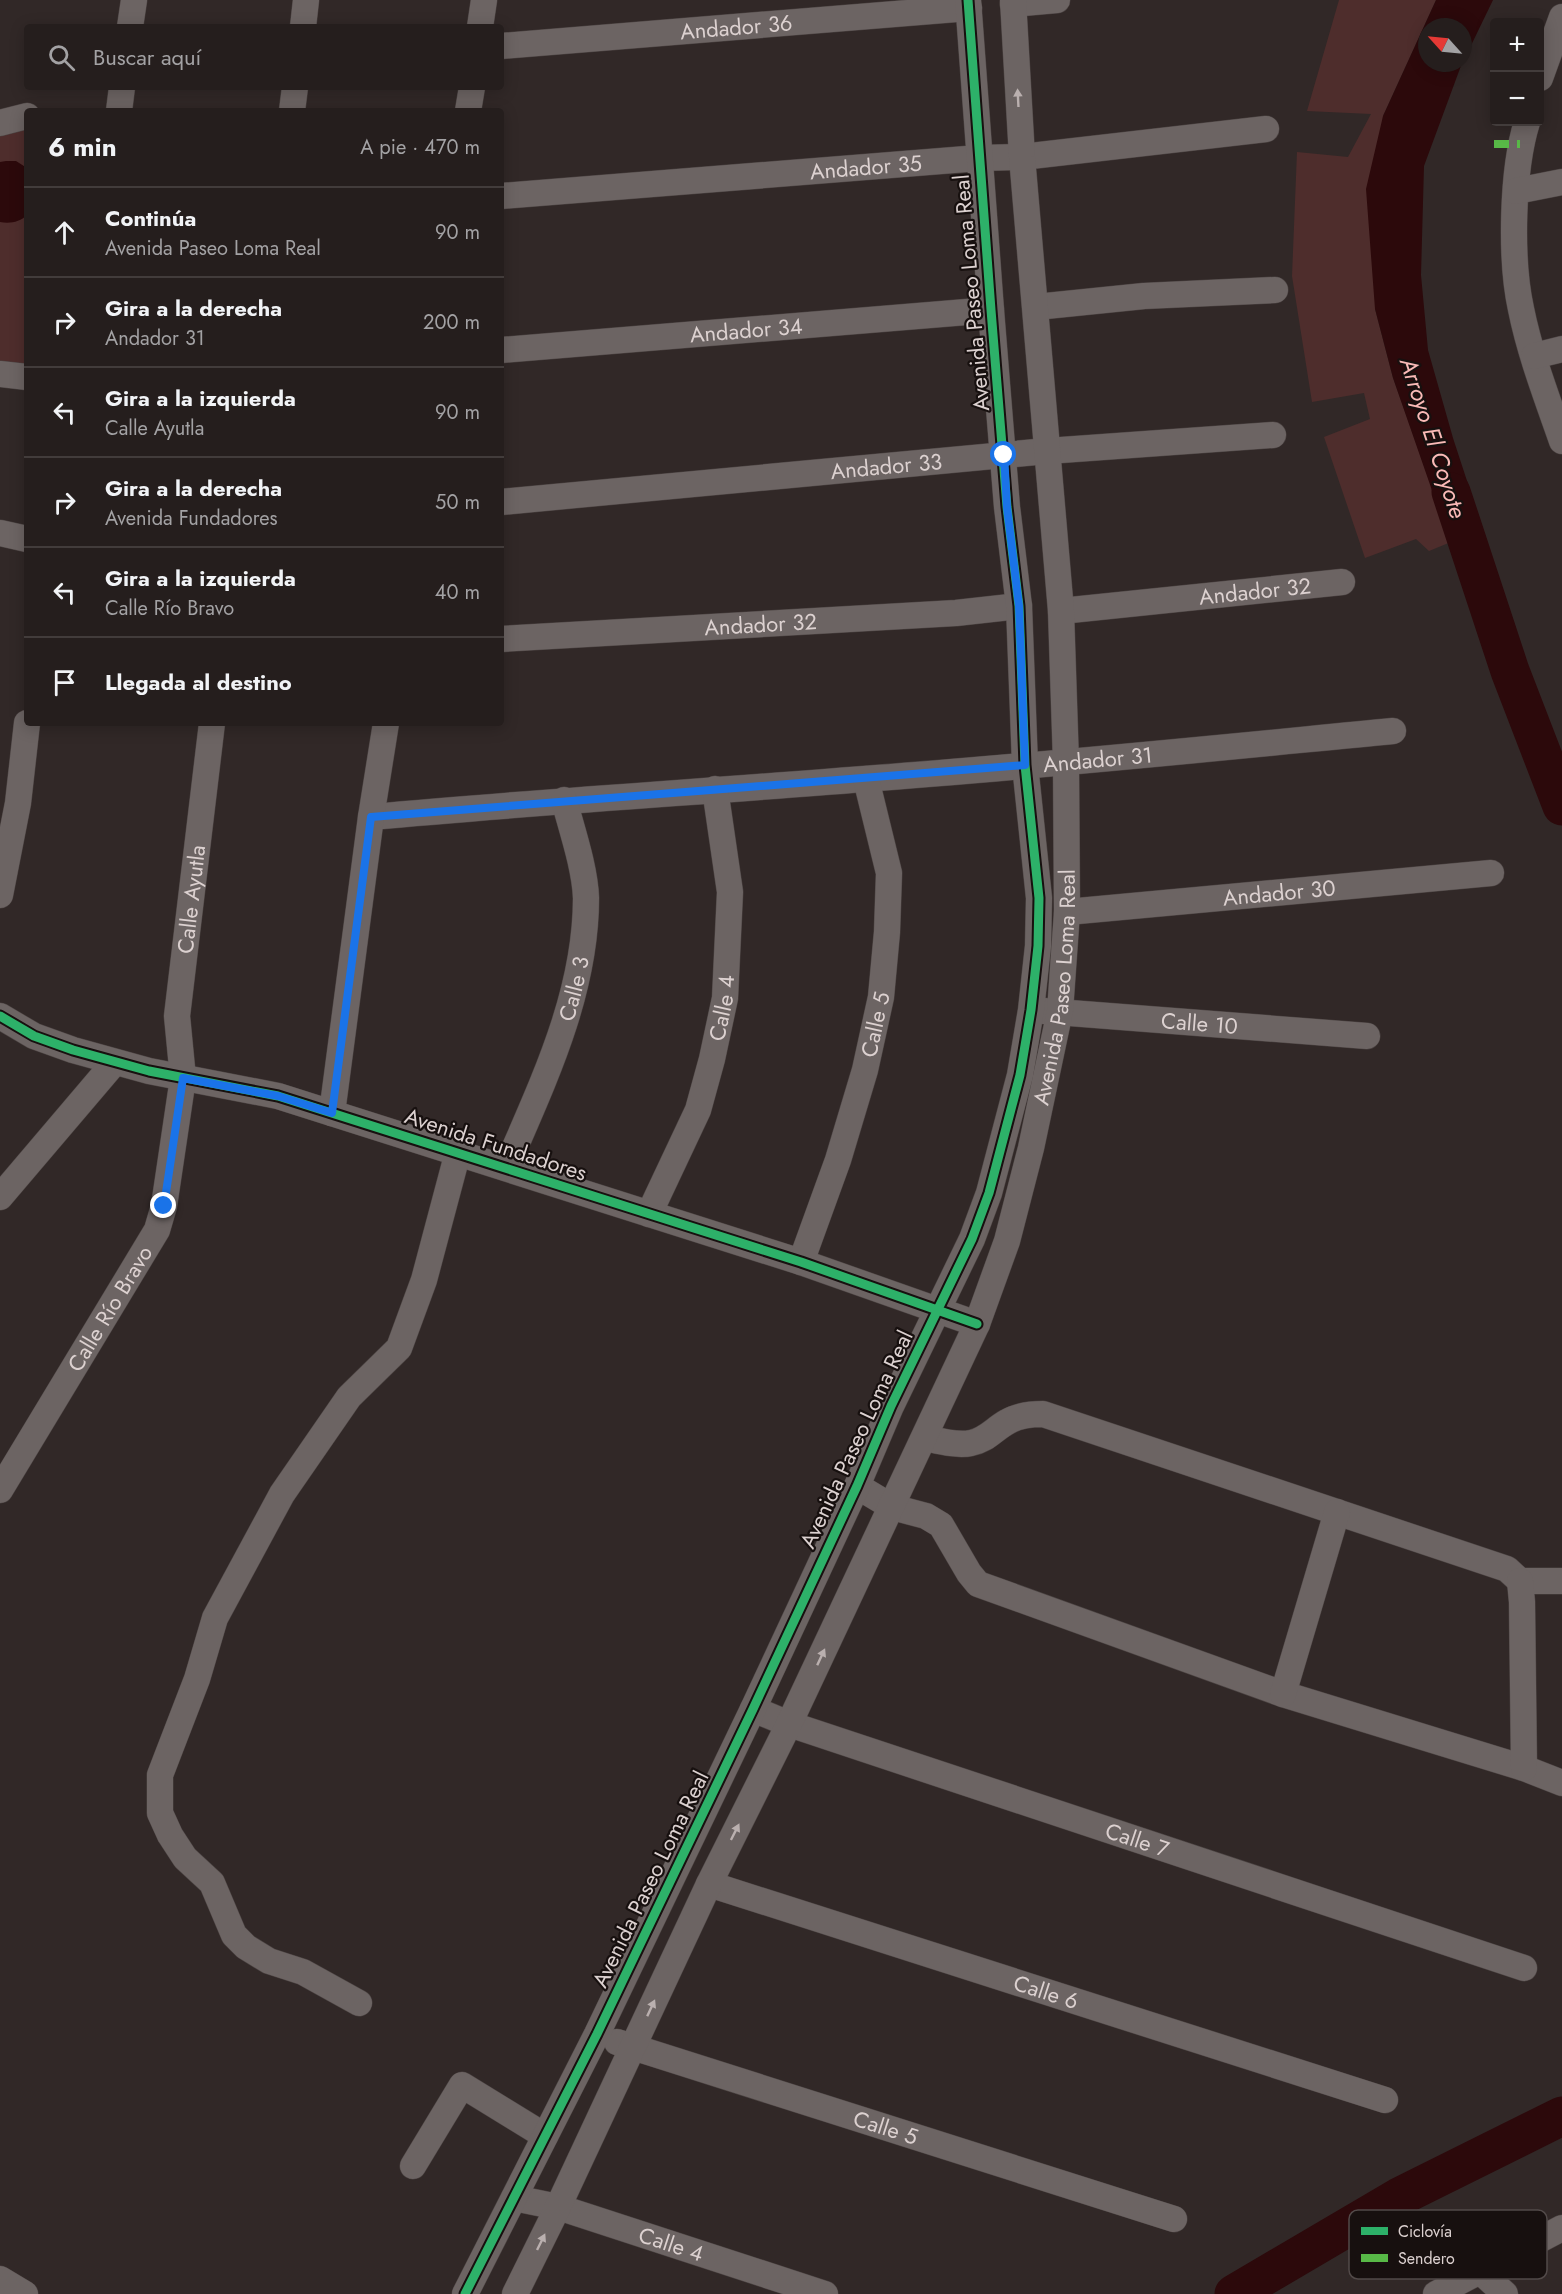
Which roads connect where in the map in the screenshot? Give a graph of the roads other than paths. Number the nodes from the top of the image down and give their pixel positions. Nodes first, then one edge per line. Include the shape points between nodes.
1 (134, 0) edge
2 (306, 0) edge
3 (484, 0) edge
4 (1057, 0) edge
5 (1013, 2) edge
6 (969, 4) edge
7 (1562, 17) edge
8 (130, 24) edge
9 (303, 24) edge
10 (480, 24) edge
11 (504, 46) edge
12 (1541, 72) edge
13 (122, 90) edge
14 (295, 90) edge
15 (471, 90) edge
16 (119, 108) edge
17 (292, 108) edge
18 (468, 108) edge
19 (24, 117) edge
20 (0, 123) edge
21 (1526, 126) edge
22 (1266, 129) dead end
23 (1022, 156) junction
24 (979, 158) junction
25 (1562, 182) edge
26 (1516, 191) junction
27 (504, 196) edge
28 (1275, 290) dead end
29 (1036, 307) junction
30 (991, 310) junction
31 (504, 350) edge
32 (1562, 350) edge
33 (1534, 356) junction
34 (0, 374) edge
35 (24, 377) edge
36 (1273, 435) dead end
37 (1562, 441) edge
38 (1047, 451) junction
39 (1004, 455) junction
40 (504, 502) edge
41 (0, 533) edge
42 (24, 538) edge
43 (1342, 582) dead end
44 (1019, 606) junction
45 (1060, 611) junction
46 (504, 639) edge
47 (26, 726) edge
48 (212, 726) edge
49 (386, 726) edge
50 (1393, 731) dead end
51 (1066, 763) junction
52 (1025, 765) junction
53 (866, 779) junction
54 (715, 789) junction
55 (9, 795) edge
56 (564, 800) junction
57 (371, 817) junction
58 (1491, 873) dead end
59 (0, 895) edge
60 (1067, 912) junction
61 (1031, 1010) junction
62 (1060, 1011) junction
63 (0, 1016) edge
64 (1367, 1036) dead end
65 (114, 1063) junction
66 (1020, 1075) junction
67 (183, 1078) junction
68 (1046, 1080) junction
69 (332, 1113) junction
70 (458, 1152) junction
71 (506, 1168) junction
72 (0, 1197) edge
73 (648, 1214) junction
74 (801, 1262) junction
75 (937, 1310) junction
76 (977, 1324) junction
77 (925, 1438) junction
78 (8, 1455) edge
79 (857, 1485) junction
80 (0, 1490) edge
81 (892, 1507) junction
82 (1337, 1512) junction
83 (1520, 1581) junction
84 (1562, 1581) edge
85 (1283, 1694) junction
86 (753, 1709) junction
87 (789, 1724) junction
88 (1524, 1768) junction
89 (1562, 1783) edge
90 (709, 1884) junction
91 (1524, 1968) dead end
92 (359, 2003) dead end
93 (597, 2034) junction
94 (633, 2048) junction
95 (1385, 2100) dead end
96 (545, 2136) junction
97 (413, 2166) dead end
98 (514, 2198) junction
99 (558, 2207) junction
100 (1174, 2219) dead end
101 (1562, 2228) edge
102 (1547, 2236) edge
103 (1465, 2279) edge
104 (1489, 2279) edge
105 (0, 2280) edge
106 (25, 2294) edge
107 (465, 2294) edge
108 (515, 2294) edge
109 (825, 2294) edge
110 (1436, 2294) edge
111 (1505, 2294) edge

1 - 8 street
2 - 9 street
3 - 10 street
4 - 5 street
23 -> 5 street, Avenida Paseo Loma Real
6 - 11 street, Andador 36
6 - 24 street, Avenida Paseo Loma Real
7 - 12 street
13 - 16 street
14 - 17 street
15 - 18 street
19 - 20 street
21 - 26 street via 1520,144
22 - 23 street, Andador 35
23 - 24 street, Andador 35
23 - 29 street, Avenida Paseo Loma Real
24 - 27 street, Andador 35
24 - 30 street, Avenida Paseo Loma Real
25 - 26 street
26 - 33 street via 1517,279
28 - 29 street via 1144,296
29 - 38 street, Avenida Paseo Loma Real
30 - 31 street, Andador 34
30 - 39 street, Avenida Paseo Loma Real
32 - 33 street
33 - 37 street
34 - 35 street
36 - 38 street, Andador 33
38 - 39 street, Andador 33
38 - 45 street, Avenida Paseo Loma Real
39 - 40 street, Andador 33
39 - 44 street, Avenida Paseo Loma Real
41 - 42 street
43 - 45 street, Andador 32
44 - 46 street, Andador 32
44 - 52 street, Avenida Paseo Loma Real
45 - 51 street, Avenida Paseo Loma Real
47 - 55 street
48 - 67 street, Calle Ayutla via 177,1016
49 - 57 street
50 - 51 street, Andador 31
51 - 52 street, Andador 31
51 - 60 street, Avenida Paseo Loma Real
52 - 53 street, Andador 31
52 - 61 street, Avenida Paseo Loma Real via 1039,898
53 - 54 street, Andador 31
53 - 74 street, Calle 5 via 890,873 881,997 865,1070 838,1160
54 - 56 street, Andador 31
54 - 73 street, Calle 4 via 730,892 725,998 698,1110
55 - 59 street
56 - 57 street, Andador 31
56 - 71 street, Calle 3 via 586,897 581,956 569,1010
57 - 69 street
58 - 60 street, Andador 30
60 - 62 street, Avenida Paseo Loma Real
61 - 62 street, Calle 10
61 - 66 street, Avenida Paseo Loma Real
62 - 64 street, Calle 10
62 - 68 street, Avenida Paseo Loma Real
63 - 65 street, Avenida Fundadores via 34,1036
65 - 67 street, Avenida Fundadores
65 - 72 street
66 - 68 street
66 - 75 street, Avenida Paseo Loma Real via 989,1193 972,1239
67 - 69 street, Avenida Fundadores via 278,1096
67 - 78 street, Calle Río Bravo via 157,1230
68 - 76 street, Avenida Paseo Loma Real via 1007,1240
69 - 70 street, Avenida Fundadores
70 - 71 street, Avenida Fundadores
70 - 92 street via 424,1280 399,1348 349,1397 282,1494 214,1618 197,1679 160,1775 160,1813 185,1858 212,1883 234,1935 270,1961 303,1972
71 - 73 street, Avenida Fundadores
73 - 74 street, Avenida Fundadores
74 - 75 street, Avenida Fundadores
75 - 76 street, Avenida Fundadores
75 - 79 street, Avenida Paseo Loma Real
76 - 77 street, Avenida Paseo Loma Real
77 - 81 street, Avenida Paseo Loma Real
77 - 82 street via 971,1443 989,1436 1007,1421 1043,1413
78 - 80 street, Calle Río Bravo
79 - 81 street
79 - 86 street, Avenida Paseo Loma Real
81 - 85 street via 926,1516 941,1525 978,1584
87 -> 81 street, Avenida Paseo Loma Real
82 - 83 street via 1507,1569
82 - 85 street
83 - 84 street
83 - 88 street
85 - 88 street
86 - 87 street, Calle 7
86 - 93 street, Avenida Paseo Loma Real
90 -> 87 street, Avenida Paseo Loma Real
87 - 91 street, Calle 7
88 - 89 street
94 -> 90 street, Avenida Paseo Loma Real
90 - 95 street, Calle 6
93 - 94 street, Calle 5
93 - 96 street, Avenida Paseo Loma Real
94 - 99 street, Avenida Paseo Loma Real
94 - 100 street, Calle 5
96 - 97 street via 462,2085
96 - 98 street, Avenida Paseo Loma Real
98 - 99 street, Calle 4
98 - 107 street, Avenida Paseo Loma Real
108 -> 99 street, Avenida Paseo Loma Real
99 - 109 street, Calle 4
101 - 102 street
103 - 110 street
104 - 111 street
105 - 106 street

